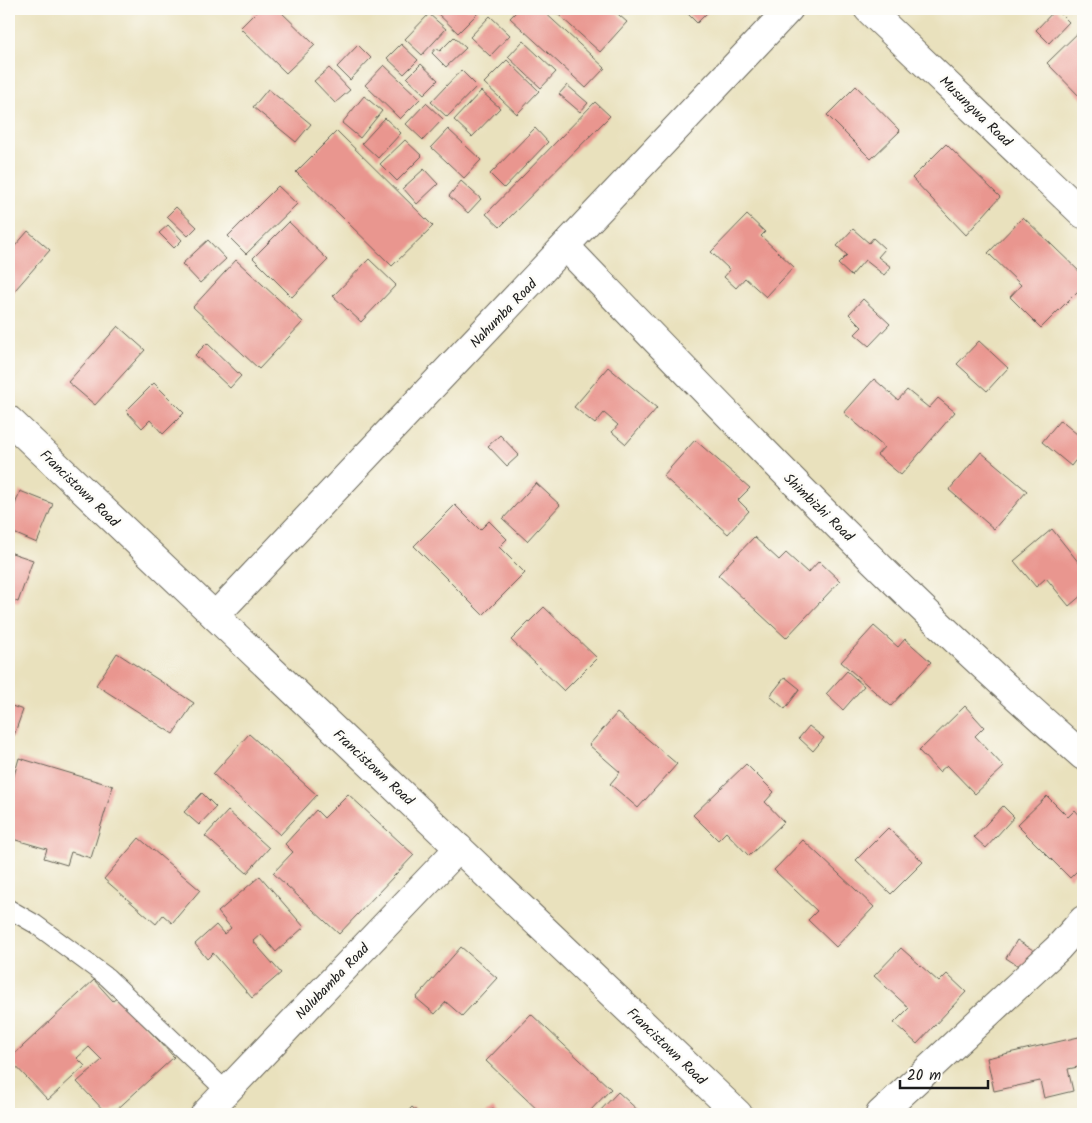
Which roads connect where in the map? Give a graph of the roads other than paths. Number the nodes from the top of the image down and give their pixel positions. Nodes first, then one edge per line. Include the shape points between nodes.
1 (789, 9) edge
2 (868, 9) edge
3 (1083, 214) edge
4 (566, 246) junction
5 (9, 420) edge
6 (215, 616) junction
7 (1083, 756) edge
8 (459, 848) junction
9 (9, 908) edge
10 (1083, 920) edge
11 (226, 1091) junction
12 (207, 1114) edge
13 (738, 1114) edge
14 (880, 1114) edge

1 - 4 street, Nahumba Road
2 - 3 street, Musungwa Road
4 - 6 street, Nahumba Road
4 - 7 street, Shimbizhi Road via 792,482 997,681
5 - 6 street, Francistown Road
6 - 8 street, Francistown Road
8 - 11 street, Nalubamba Road
8 - 13 street, Francistown Road
9 - 11 lane via 107,977
10 - 14 street via 1058,948
11 - 12 street, Nalubamba Road

